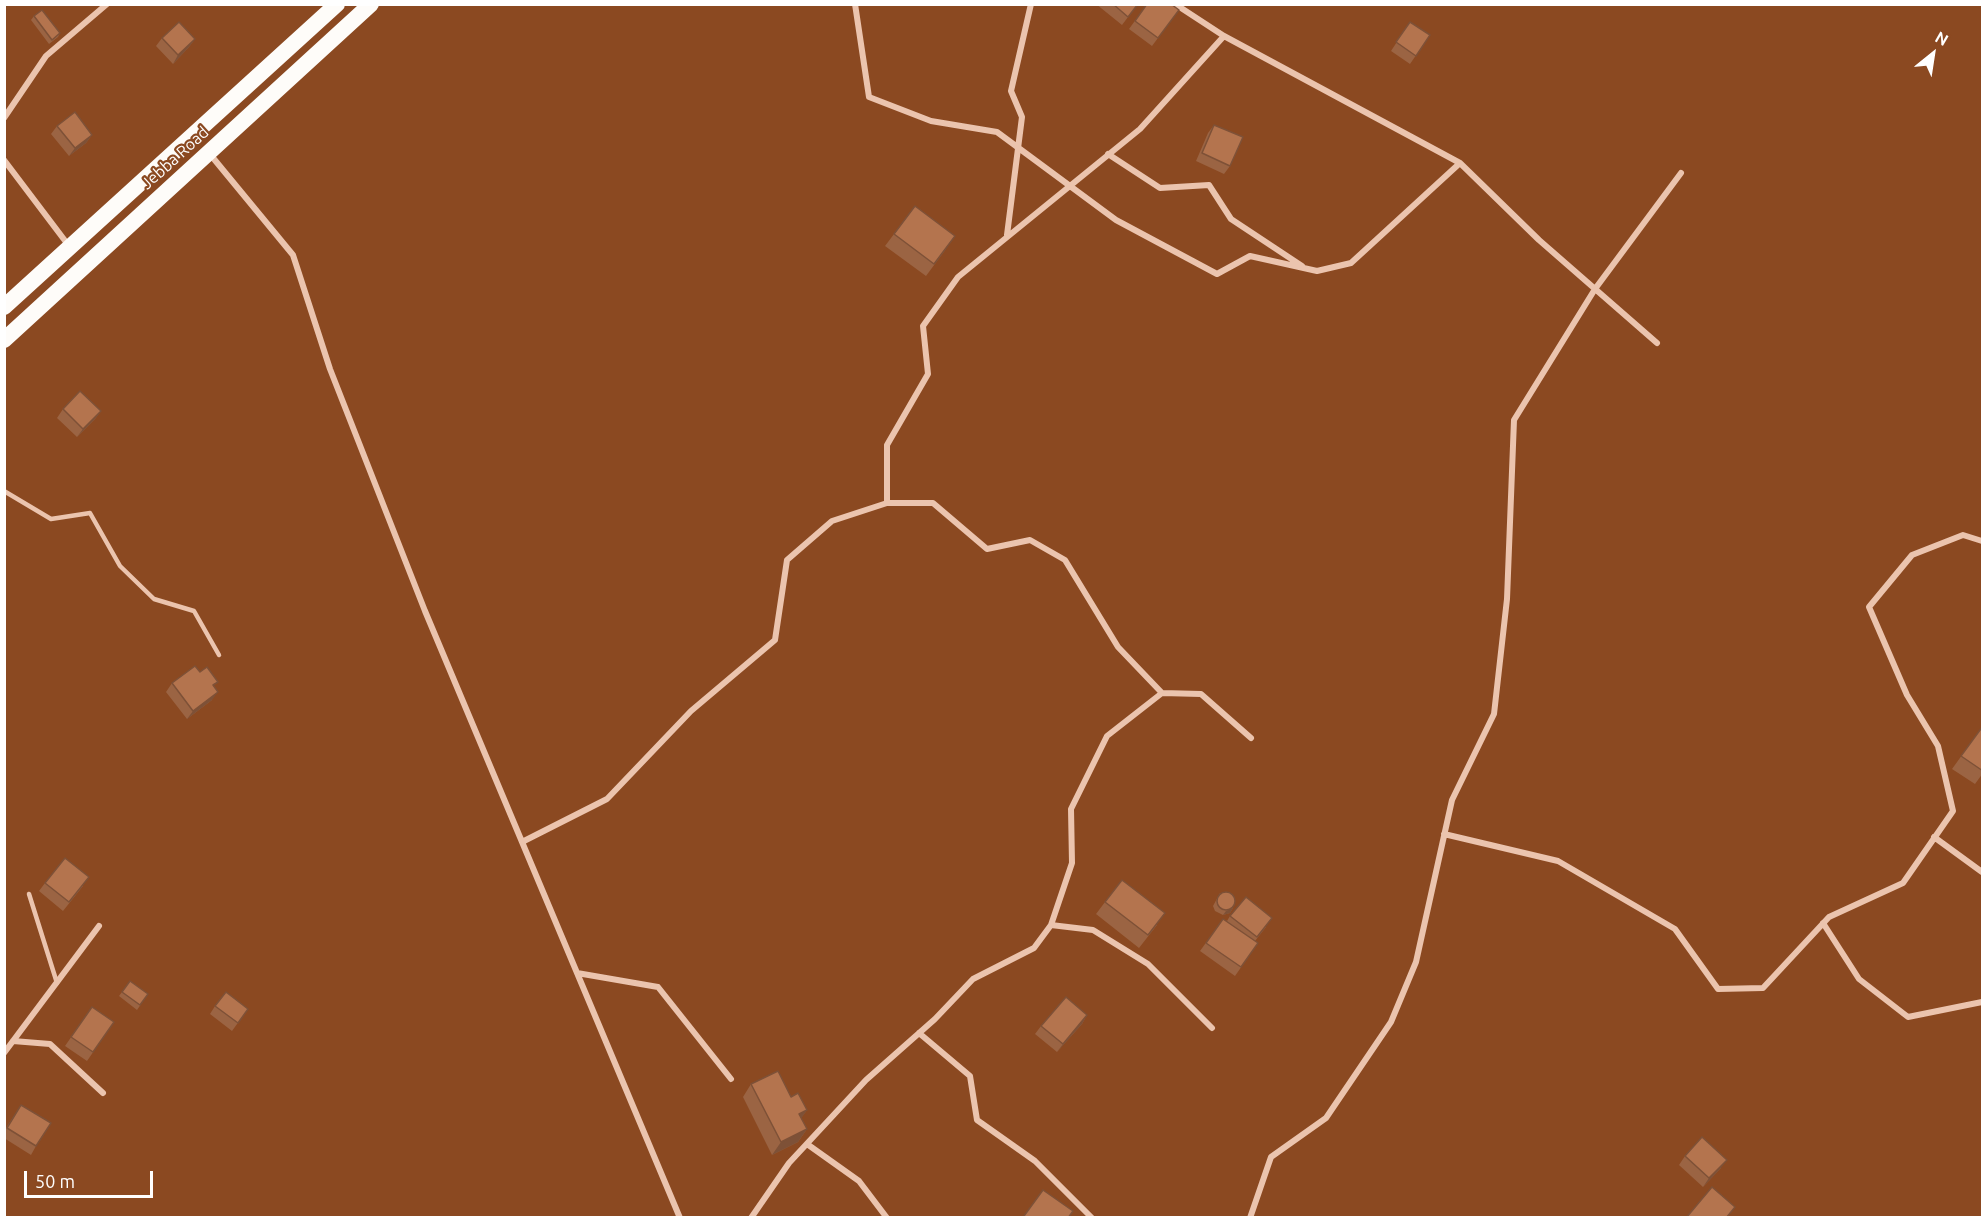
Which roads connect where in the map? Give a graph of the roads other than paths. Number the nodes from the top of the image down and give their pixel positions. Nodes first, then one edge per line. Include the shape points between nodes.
1 (107, 4) edge
2 (337, 4) edge
3 (370, 4) edge
4 (855, 4) edge
5 (1031, 4) edge
6 (1175, 4) edge
7 (1224, 36) junction
8 (4, 118) edge
9 (1017, 147) junction
10 (208, 152) junction
11 (1108, 154) junction
12 (4, 160) edge
13 (1460, 163) junction
14 (1681, 173) dead end
15 (1069, 184) junction
16 (1007, 235) junction
17 (70, 247) junction
18 (1305, 268) junction
19 (1594, 289) junction
20 (4, 307) edge
21 (4, 340) edge
22 (1657, 343) dead end
23 (4, 491) edge
24 (887, 503) junction
25 (1983, 541) edge
26 (219, 655) dead end
27 (1162, 693) junction
28 (1251, 738) dead end
29 (1444, 834) junction
30 (1934, 837) junction
31 (522, 842) junction
32 (1983, 872) edge
33 (29, 894) dead end
34 (1823, 923) junction
35 (1051, 925) junction
36 (99, 926) dead end
37 (576, 973) junction
38 (57, 983) junction
39 (1983, 1002) edge
40 (1212, 1028) dead end
41 (919, 1033) junction
42 (13, 1041) junction
43 (4, 1053) edge
44 (731, 1078) dead end
45 (103, 1093) dead end
46 (807, 1144) junction
47 (680, 1218) edge
48 (751, 1218) edge
49 (887, 1218) edge
50 (1092, 1218) edge
51 (1250, 1218) edge

1 - 8 street via 46,56
2 - 17 highway
3 - 10 highway, Jebba Road
4 - 9 street via 869,97 931,122 997,132
5 - 9 street via 1011,91 1022,117
6 - 7 street
7 - 11 street via 1140,129
7 - 13 street
9 - 15 street
9 - 16 street
10 - 21 highway, Jebba Road
10 - 31 street via 293,255 350,422
11 - 15 street
11 - 18 street via 1160,188 1209,185 1231,219
12 - 17 street
13 - 18 street via 1351,263 1317,271
13 - 19 street
14 - 19 street
15 - 16 street
15 - 18 street via 1116,220 1217,274 1250,256
16 - 24 street via 958,277 924,326 928,374 887,445
17 - 20 highway
19 - 22 street
19 - 29 street via 1514,420 1507,599 1494,714 1452,800
23 - 26 lane via 51,519 90,513 120,566 154,599 194,612
24 - 27 street via 933,503 987,549 1030,540 1065,560 1118,647
24 - 31 street via 832,520 787,560 775,640 691,711 607,800
25 - 30 street via 1963,535 1912,555 1869,607 1907,695 1938,746 1953,811
27 - 28 street via 1201,694
27 - 35 street via 1107,736 1071,808 1072,863
29 - 34 street via 1558,861 1675,929 1718,988 1763,988
29 - 51 street via 1416,962 1391,1022 1326,1118 1271,1156
30 - 32 street
30 - 34 street via 1903,883
31 - 37 street
33 - 38 lane
34 - 39 street via 1859,979 1908,1017
35 - 40 street via 1093,930 1148,964
35 - 41 street via 1035,948 973,979
36 - 38 street
37 - 44 street via 658,987
37 - 47 street
38 - 42 street
41 - 46 street via 866,1080
41 - 50 street via 970,1076 977,1120 1035,1161
42 - 43 street
42 - 45 street via 50,1044
46 - 48 street
46 - 49 street via 859,1181

